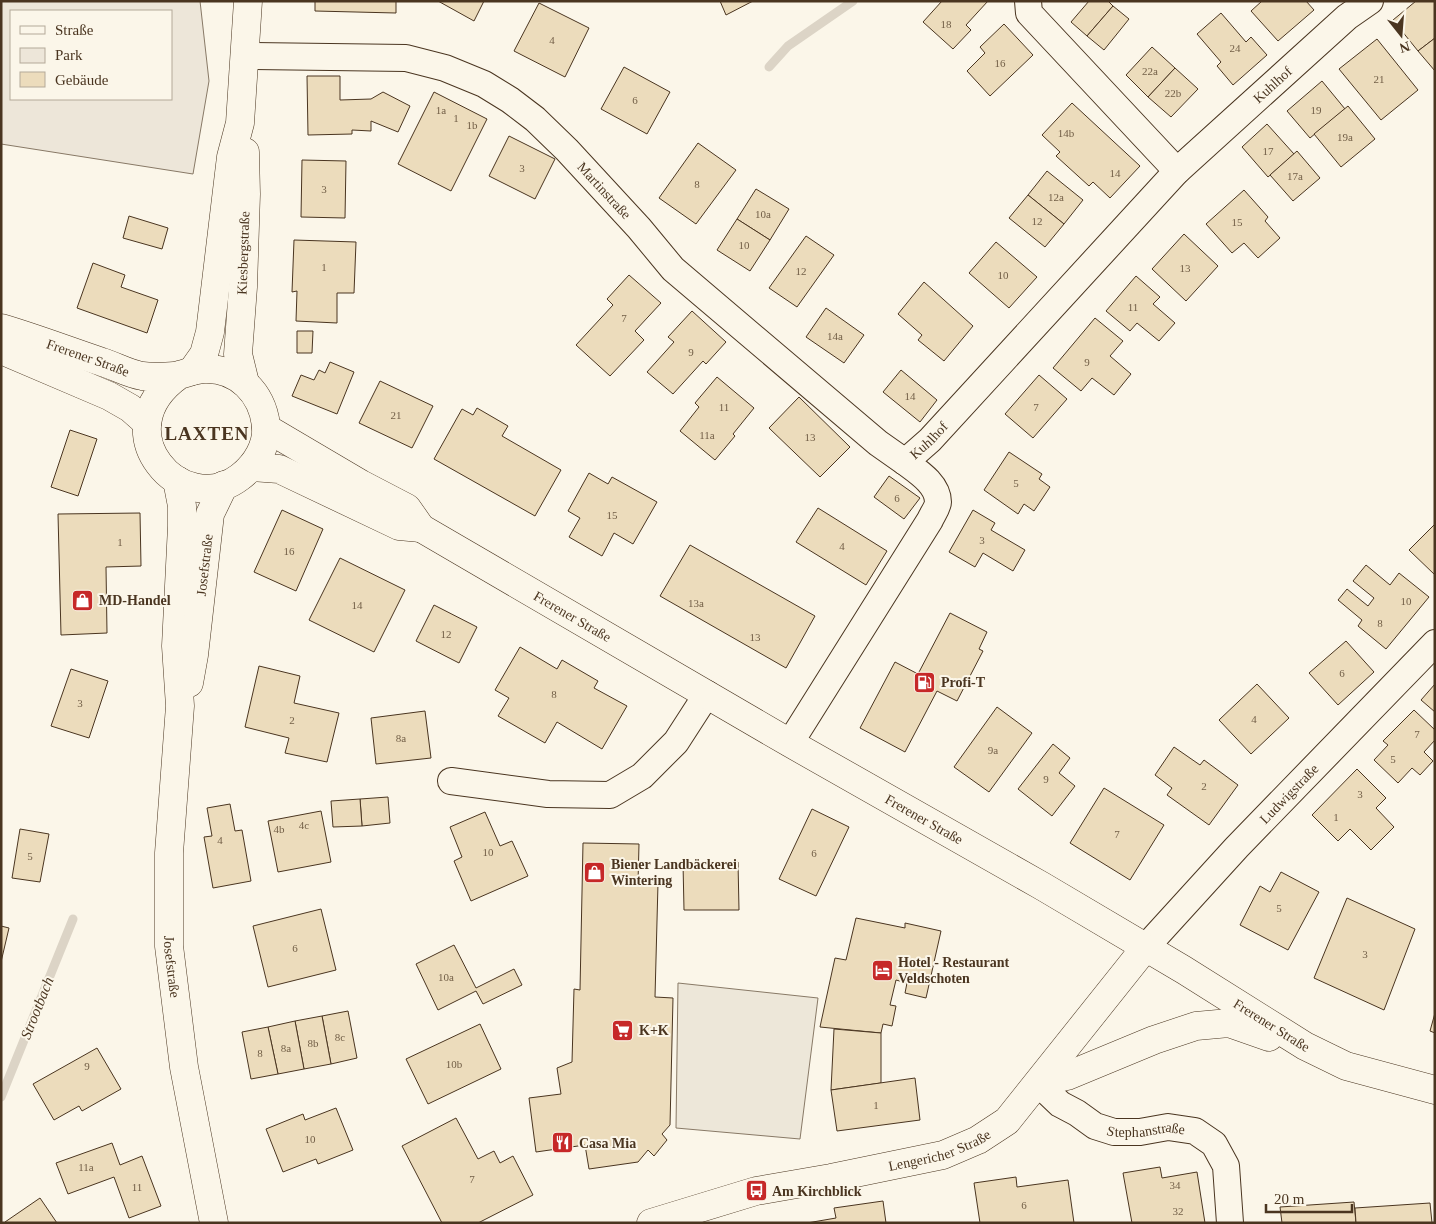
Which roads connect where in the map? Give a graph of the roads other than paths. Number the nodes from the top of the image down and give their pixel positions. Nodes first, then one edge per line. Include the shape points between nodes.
1 (248, 1) edge
2 (1028, 1) edge
3 (1370, 1) edge
4 (244, 56) junction
5 (240, 123) junction
6 (1177, 171) junction
7 (1, 328) edge
8 (1, 350) edge
9 (185, 373) junction
10 (246, 383) junction
11 (147, 423) junction
12 (266, 428) junction
13 (905, 462) junction
14 (251, 467) junction
15 (178, 480) junction
16 (224, 485) junction
17 (421, 528) junction
18 (1435, 643) edge
19 (707, 694) junction
20 (180, 706) junction
21 (790, 742) junction
22 (451, 781) dead end
23 (1145, 948) junction
24 (1305, 1046) junction
25 (1038, 1083) junction
26 (1435, 1090) edge
27 (214, 1223) edge
28 (651, 1223) edge
29 (1230, 1223) edge

1 - 4 main road, Kiesbergstraße
2 - 6 street via 1029,13
3 - 6 street, Kuhlhof via 1347,17
4 - 5 main road, Kiesbergstraße
4 - 13 street, Martinstraße via 406,58 445,68 484,84 535,119 567,150 673,269 878,443
5 - 9 main road, Kiesbergstraße via 231,157 210,332 204,354
5 - 10 main road, Kiesbergstraße via 246,160 238,354
6 - 13 street, Kuhlhof via 930,440
7 - 9 main road, Frerener Straße via 141,376
8 - 11 main road, Frerener Straße via 109,396
9 - 10 main road via 218,370
9 - 11 main road via 166,384 155,398
10 - 12 main road via 264,411
11 - 15 main road via 152,454 160,466
12 - 14 main road via 263,447
12 - 17 main road, Frerener Straße via 406,508
13 - 21 street, Kuhlhof via 926,479 936,493 938,503
14 - 16 main road
14 - 17 main road, Frerener Straße via 279,469 399,526
15 - 16 main road via 194,487
15 - 20 main road, Josefstraße via 182,506 176,646
16 - 20 main road, Josefstraße via 210,514 194,655
17 - 19 main road, Frerener Straße
18 - 23 street, Ludwigstraße
19 - 21 main road, Frerener Straße
19 - 22 street via 676,742 642,776 610,795 548,794
20 - 27 main road, Josefstraße via 169,853 169,946 184,1067
21 - 23 main road, Frerener Straße
23 - 24 main road, Frerener Straße
23 - 25 main road, Lengericher Straße
24 - 25 main road via 1262,1036 1229,1023 1196,1026 1067,1076
24 - 26 main road, Frerener Straße via 1346,1066
25 - 28 main road, Lengericher Straße via 1007,1121 978,1140 943,1155 756,1191
25 - 29 street, Stephanstraße via 1060,1104 1095,1126 1114,1132 1168,1127 1195,1131 1214,1144 1226,1166

